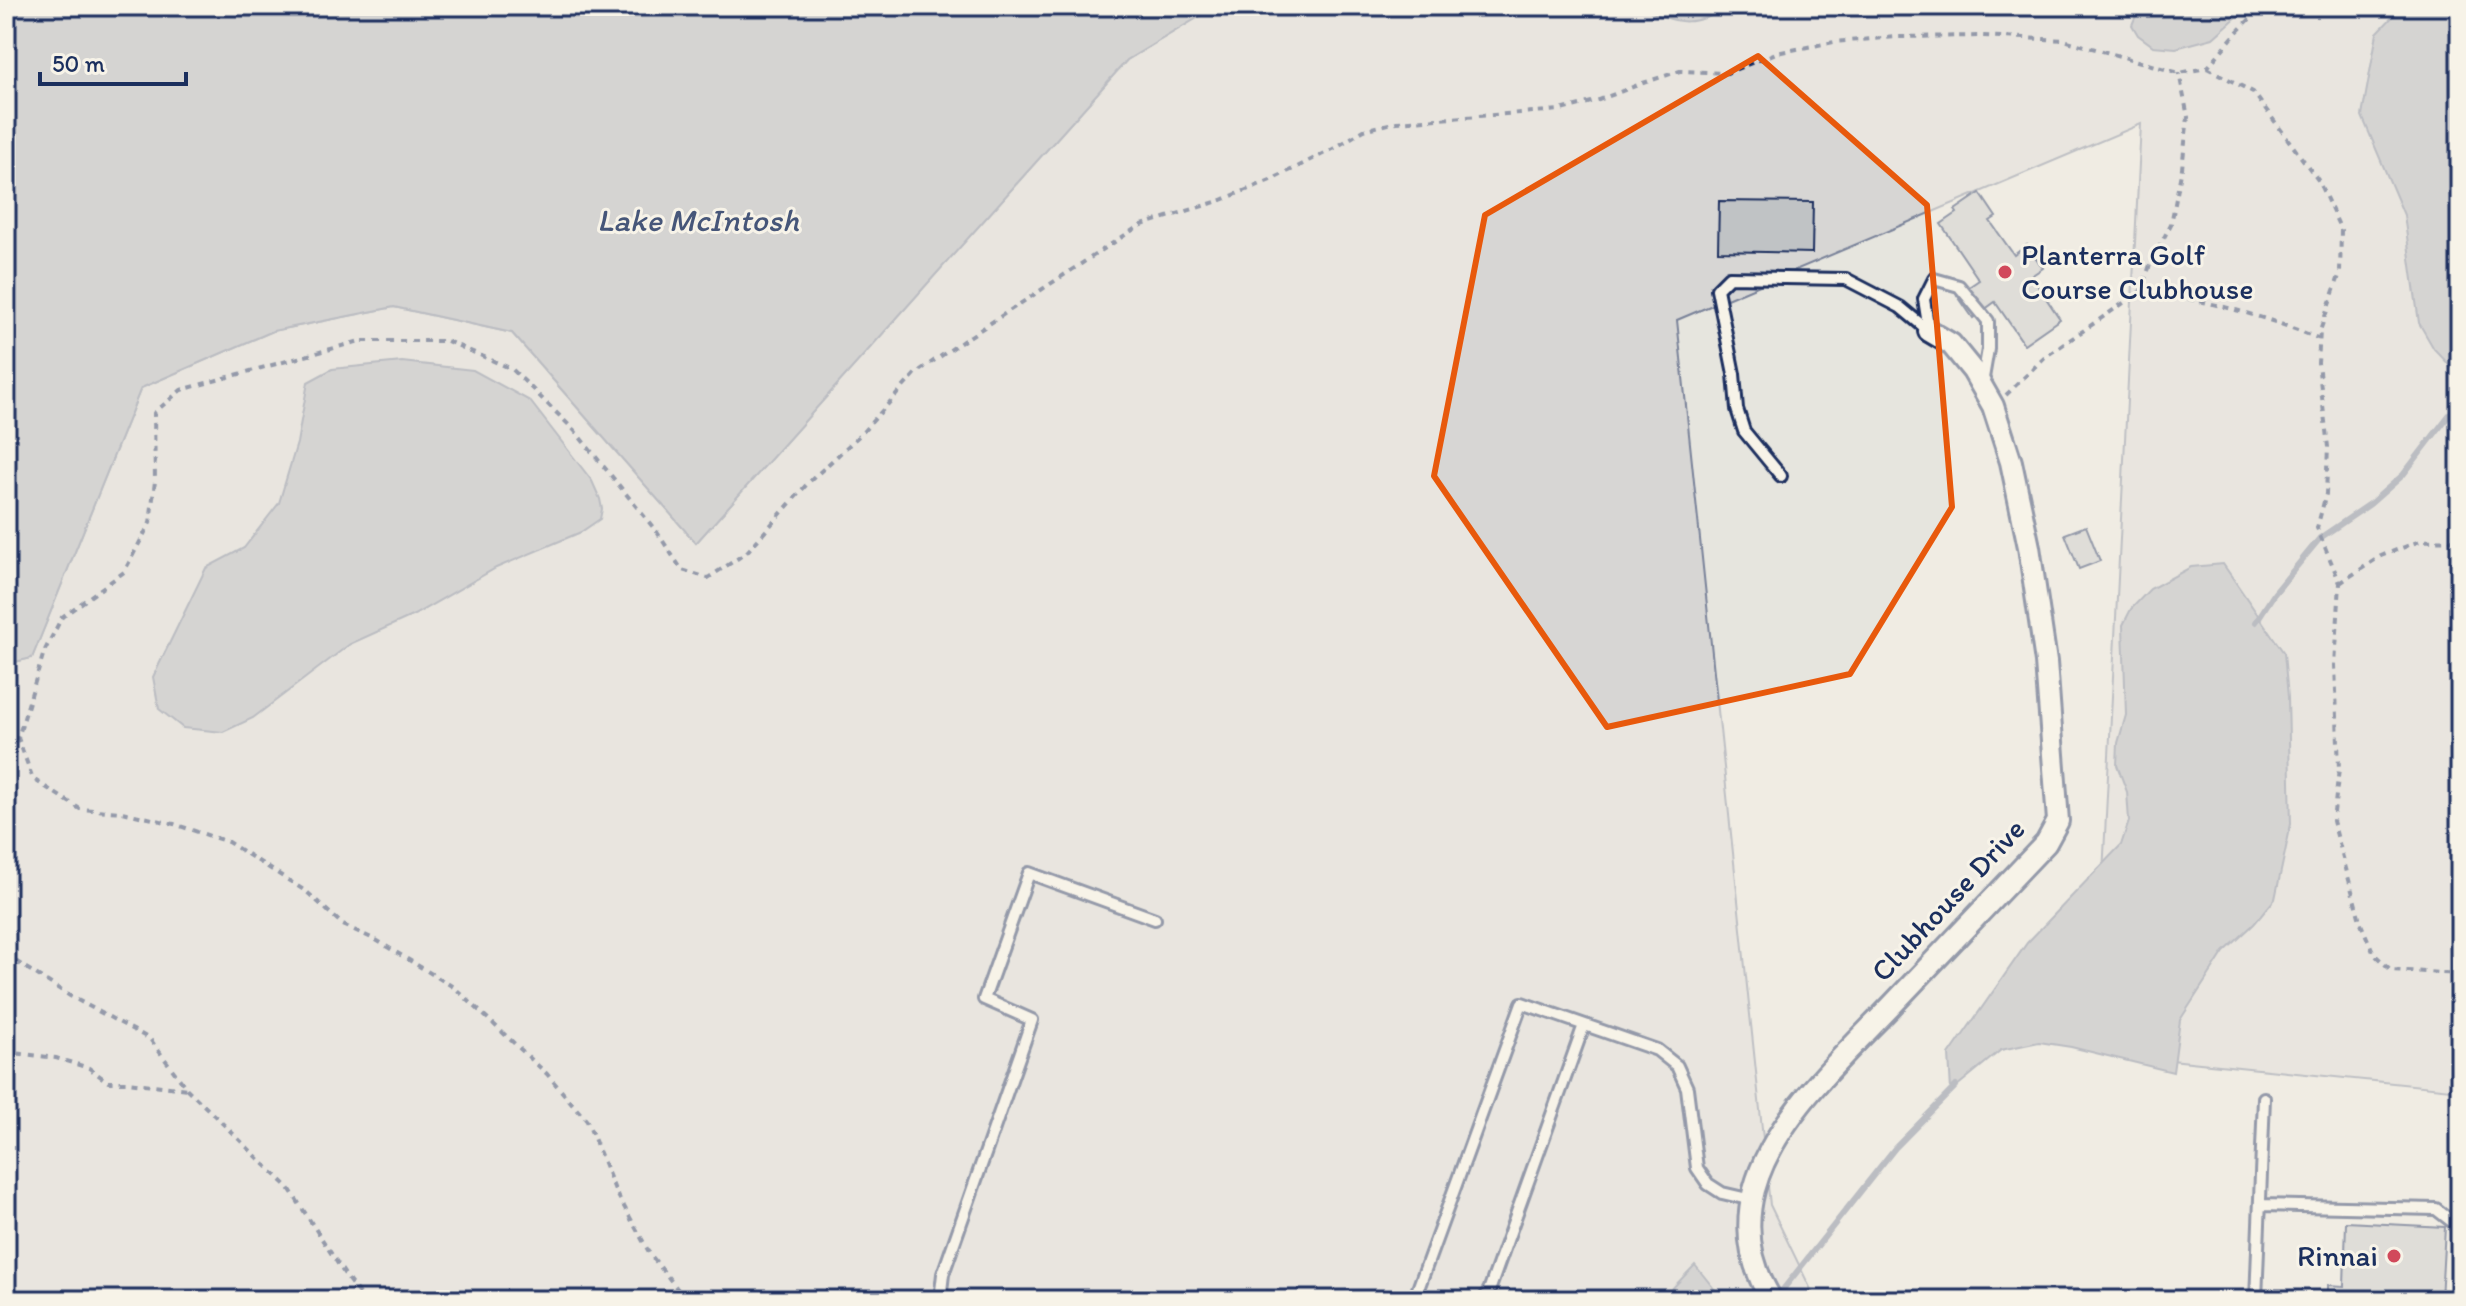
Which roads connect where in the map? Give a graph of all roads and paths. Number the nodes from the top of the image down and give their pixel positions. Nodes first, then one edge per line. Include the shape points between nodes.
1 (2263, 6) edge
2 (2207, 68) junction
3 (2179, 73) junction
4 (2141, 291) junction
5 (1929, 331) junction
6 (2320, 339) junction
7 (1981, 385) junction
8 (1993, 406) junction
9 (1781, 476) dead end
10 (2460, 540) edge
11 (2340, 583) junction
12 (1155, 919) dead end
13 (6, 955) edge
14 (2460, 974) edge
15 (1584, 1025) junction
16 (6, 1052) edge
17 (187, 1089) junction
18 (2264, 1098) dead end
19 (1752, 1200) junction
20 (2260, 1205) junction
21 (2460, 1236) edge
22 (2460, 1272) edge
23 (364, 1300) edge
24 (686, 1300) edge
25 (940, 1300) edge
26 (1414, 1300) edge
27 (1484, 1300) edge
28 (1772, 1300) edge
29 (2256, 1300) edge
30 (2459, 1300) edge

1 - 2 path
2 - 3 path
2 - 6 path via 2253,92 2318,180 2341,230 2340,273
3 - 4 path via 2188,117 2182,168 2171,224
3 - 24 path via 2064,40 1897,37 1776,53 1727,73 1680,71 1561,110 1397,122 1364,130 1273,179 1139,226 916,373 746,553 708,578 682,570 574,430 512,369 447,341 360,341 181,390 154,413 150,523 124,572 62,617 44,652 18,738 33,779 80,809 122,812 228,842 307,892 343,925 455,988 547,1074 587,1121 615,1190 650,1254
4 - 6 path via 2245,312
4 - 8 path via 2045,357
5 - 7 street, Clubhouse Drive via 1951,344
5 - 7 lane via 1924,299 1934,279 1959,286 1988,321
5 - 9 lane via 1900,307 1846,279 1729,277 1717,289 1737,409 1744,431
6 - 11 path via 2328,447 2326,494 2317,528
7 - 8 street, Clubhouse Drive
8 - 19 street, Clubhouse Drive via 2029,547 2047,676 2058,821 2046,843 1804,1102 1776,1137
10 - 11 path via 2420,541 2381,556
11 - 14 path via 2335,665 2339,769 2333,821 2361,924 2374,954 2391,970
12 - 25 lane via 1029,873 984,999 1032,1020 943,1274
13 - 17 path via 150,1039
15 - 19 lane via 1657,1050 1677,1066 1687,1088 1697,1168 1722,1193
15 - 26 lane via 1522,1003
15 - 27 lane
16 - 17 path via 56,1058 89,1068 108,1082
17 - 23 path via 289,1188
18 - 20 lane
19 - 28 street, Clubhouse Drive via 1748,1234 1753,1262
20 - 21 lane via 2436,1209 2454,1223
20 - 29 lane
22 - 30 lane

